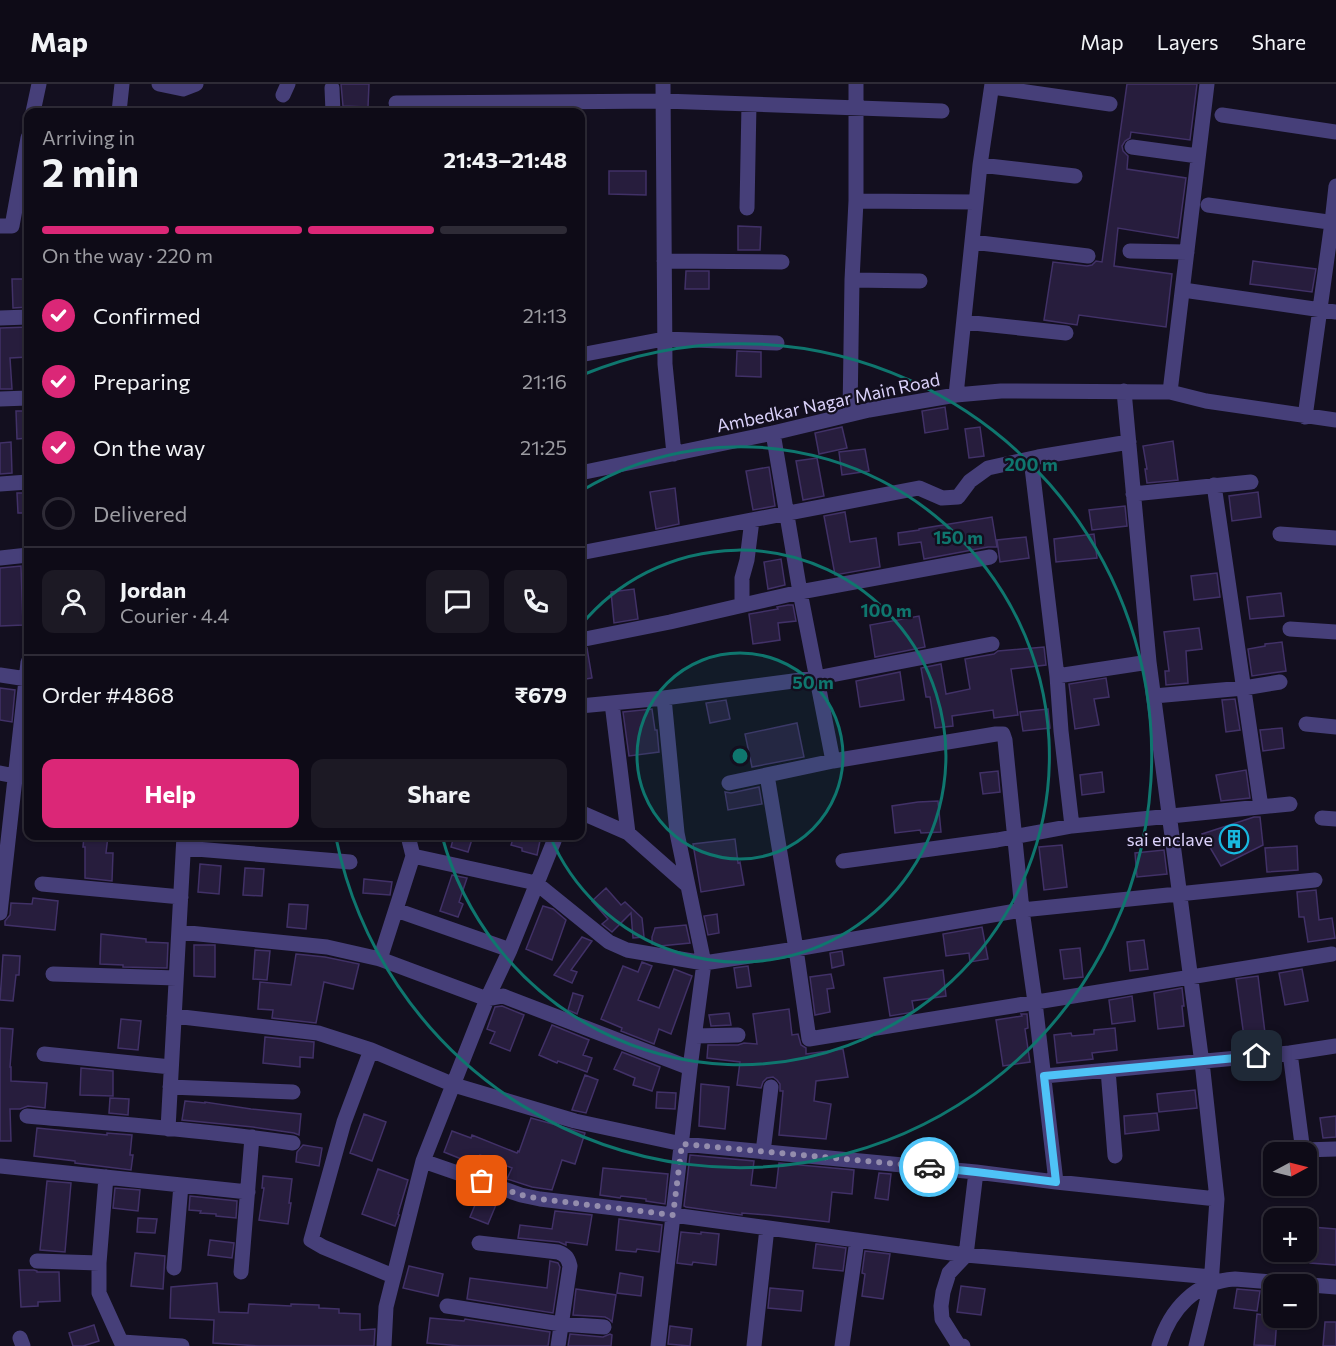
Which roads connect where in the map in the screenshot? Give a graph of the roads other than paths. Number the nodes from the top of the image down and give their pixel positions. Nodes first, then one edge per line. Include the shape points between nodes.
1 (39, 84) edge
2 (122, 84) edge
3 (159, 84) edge
4 (196, 84) edge
5 (663, 84) edge
6 (856, 84) edge
7 (1207, 84) edge
8 (992, 85) edge
9 (332, 88) dead end
10 (663, 101) junction
11 (396, 103) dead end
12 (749, 104) junction
13 (1110, 104) dead end
14 (562, 107) edge
15 (34, 108) edge
16 (119, 108) edge
17 (333, 108) edge
18 (856, 108) junction
19 (942, 111) dead end
20 (1222, 115) dead end
21 (1336, 132) edge
22 (1132, 147) dead end
23 (1198, 156) junction
24 (24, 160) edge
25 (980, 165) junction
26 (1075, 176) dead end
27 (1336, 186) edge
28 (856, 201) junction
29 (976, 202) junction
30 (1208, 205) dead end
31 (747, 208) dead end
32 (1334, 222) edge
33 (0, 226) edge
34 (972, 242) junction
35 (1130, 251) dead end
36 (1187, 252) junction
37 (1088, 256) dead end
38 (664, 261) junction
39 (782, 262) dead end
40 (852, 280) junction
41 (920, 281) dead end
42 (1190, 291) dead end
43 (1319, 310) junction
44 (1336, 312) edge
45 (24, 317) edge
46 (0, 318) edge
47 (964, 322) junction
48 (1066, 333) dead end
49 (664, 339) junction
50 (777, 343) dead end
51 (585, 354) edge
52 (1124, 391) junction
53 (1170, 392) junction
54 (956, 395) junction
55 (24, 398) edge
56 (0, 399) edge
57 (850, 414) junction
58 (1305, 417) junction
59 (1336, 420) edge
60 (773, 433) junction
61 (1129, 442) junction
62 (674, 454) junction
63 (1031, 459) junction
64 (585, 472) edge
65 (24, 482) edge
66 (1251, 482) dead end
67 (0, 484) edge
68 (1214, 485) junction
69 (1133, 494) junction
70 (787, 513) junction
71 (752, 520) junction
72 (1280, 534) dead end
73 (1336, 538) edge
74 (585, 552) edge
75 (24, 555) edge
76 (990, 556) dead end
77 (0, 558) edge
78 (800, 592) junction
79 (742, 605) junction
80 (1290, 628) dead end
81 (1336, 632) edge
82 (585, 639) edge
83 (992, 644) dead end
84 (1149, 662) junction
85 (0, 675) edge
86 (1057, 676) junction
87 (816, 678) junction
88 (24, 679) edge
89 (1280, 682) dead end
90 (1244, 688) junction
91 (24, 694) edge
92 (1154, 696) junction
93 (664, 698) junction
94 (612, 703) junction
95 (585, 706) edge
96 (1306, 724) dead end
97 (1336, 726) edge
98 (833, 761) junction
99 (8, 774) edge
100 (767, 775) junction
101 (729, 783) dead end
102 (1290, 804) dead end
103 (1261, 807) junction
104 (585, 814) edge
105 (1170, 817) junction
106 (1072, 826) junction
107 (628, 833) junction
108 (1014, 837) junction
109 (409, 840) edge
110 (554, 841) dead end
111 (184, 842) edge
112 (413, 856) junction
113 (843, 861) dead end
114 (350, 862) dead end
115 (1315, 880) dead end
116 (536, 883) junction
117 (42, 885) dead end
118 (688, 886) junction
119 (1180, 894) junction
120 (181, 897) junction
121 (396, 910) junction
122 (1022, 910) junction
123 (0, 913) edge
124 (179, 932) junction
125 (796, 949) junction
126 (510, 950) junction
127 (1332, 954) dead end
128 (380, 959) junction
129 (704, 963) junction
130 (53, 974) dead end
131 (1190, 977) junction
132 (176, 978) junction
133 (487, 999) junction
134 (1035, 1002) junction
135 (174, 1016) junction
136 (738, 1035) dead end
137 (695, 1036) junction
138 (1336, 1046) edge
139 (371, 1050) junction
140 (1290, 1053) junction
141 (44, 1054) dead end
142 (1201, 1061) junction
143 (171, 1067) junction
144 (690, 1068) junction
145 (1108, 1070) junction
146 (1044, 1076) junction
147 (454, 1085) junction
148 (170, 1087) junction
149 (771, 1088) dead end
150 (293, 1092) dead end
151 (27, 1116) dead end
152 (168, 1129) junction
153 (252, 1137) junction
154 (1302, 1142) edge
155 (293, 1143) dead end
156 (682, 1144) junction
157 (1336, 1149) edge
158 (1317, 1150) edge
159 (764, 1152) junction
160 (1115, 1156) dead end
161 (423, 1161) junction
162 (0, 1166) edge
163 (976, 1172) junction
164 (106, 1177) junction
165 (1056, 1182) junction
166 (181, 1185) junction
167 (248, 1192) junction
168 (1217, 1199) junction
169 (673, 1215) junction
170 (767, 1228) junction
171 (857, 1240) junction
172 (479, 1243) dead end
173 (966, 1256) junction
174 (37, 1261) dead end
175 (99, 1263) junction
176 (174, 1268) dead end
177 (241, 1272) dead end
178 (393, 1276) junction
179 (1211, 1281) junction
180 (1336, 1287) edge
181 (447, 1306) dead end
182 (561, 1324) junction
183 (604, 1327) dead end
184 (123, 1344) edge
185 (182, 1346) edge
186 (384, 1346) edge
187 (558, 1346) edge
188 (658, 1346) edge
189 (754, 1346) edge
190 (842, 1346) edge
191 (960, 1346) edge
192 (1159, 1346) edge
193 (1196, 1346) edge

1 - 15 street
2 - 16 street
3 - 4 street via 183,89
5 - 10 street
6 - 18 street
7 - 23 street
8 - 13 street
8 - 25 street
9 - 17 street
10 - 12 street
10 - 14 street
10 - 38 street
11 - 14 street
12 - 18 street
12 - 31 street
18 - 19 street
18 - 28 street
20 - 21 street
22 - 23 street
23 - 36 street
24 - 33 street via 12,226
25 - 26 street
25 - 29 street
27 - 32 street
28 - 29 street
28 - 40 street
29 - 34 street
30 - 32 street
32 - 43 street
34 - 37 street
34 - 47 street
35 - 36 street
36 - 53 street
38 - 39 street
38 - 49 street
40 - 41 street
40 - 57 street
42 - 43 street
43 - 44 street
43 - 58 street
45 - 46 street
47 - 48 street
47 - 54 street
49 - 50 street
49 - 51 street
49 - 62 street
52 - 53 street, Ambedkar Nagar Main Road
52 - 54 street, Ambedkar Nagar Main Road via 1019,390
52 - 61 street
53 - 58 street, Ambedkar Nagar Main Road
54 - 57 street, Ambedkar Nagar Main Road
55 - 56 street
57 - 60 street, Ambedkar Nagar Main Road
58 - 59 street, Ambedkar Nagar Main Road
60 - 62 street, Ambedkar Nagar Main Road
60 - 70 street
61 - 63 street
61 - 69 street
62 - 64 street, Ambedkar Nagar Main Road
63 - 70 street via 988,468 970,481 958,497 942,498 919,488
63 - 86 street
65 - 67 street
66 - 68 street
68 - 69 street
68 - 90 street
69 - 84 street
70 - 71 street
70 - 78 street
71 - 74 street
71 - 79 street via 742,578
72 - 73 street
75 - 77 street
76 - 78 street
78 - 79 street
78 - 87 street
79 - 82 street
80 - 81 street
83 - 87 street
84 - 86 street
84 - 92 street
85 - 88 street
86 - 106 street
87 - 93 street
87 - 98 street
89 - 90 street
90 - 92 street
90 - 103 street
91 - 99 street
92 - 105 street
93 - 94 street
93 - 118 street via 677,833
94 - 95 street
94 - 107 street
96 - 97 street
98 - 100 street
98 - 108 street via 1003,734
99 - 123 street
100 - 101 street
100 - 125 street
102 - 103 street
103 - 105 street
104 - 107 street
105 - 106 street
105 - 119 street
106 - 108 street
107 - 118 street
108 - 113 street
108 - 122 street
109 - 112 street
110 - 116 street
111 - 114 street
111 - 120 street
112 - 116 street
112 - 121 street
115 - 119 street
116 - 126 street
116 - 129 street via 609,942 627,950
117 - 120 street
118 - 129 street
119 - 122 street
119 - 131 street
120 - 124 street
121 - 126 street
121 - 128 street
122 - 125 street
122 - 134 street
124 - 128 street via 327,947
124 - 132 street
125 - 129 street
125 - 134 street via 809,1039
126 - 133 street
127 - 131 street
128 - 133 street
129 - 137 street
130 - 132 street
131 - 134 street
131 - 142 street
132 - 135 street
133 - 144 street via 503,996
133 - 147 street
134 - 146 street
135 - 139 street via 307,1031
135 - 143 street
136 - 137 street
137 - 144 street
138 - 140 street
139 - 147 street
139 - 178 street via 344,1122 311,1240
140 - 142 street
140 - 154 street
141 - 143 street
142 - 145 street
142 - 168 street
143 - 148 street
144 - 156 street
145 - 146 street
145 - 160 street
146 - 165 street
147 - 156 street via 575,1120
147 - 161 street
148 - 150 street
148 - 152 street
149 - 159 street
151 - 152 street
152 - 153 street
153 - 155 street
153 - 167 street
156 - 159 street
156 - 169 street
157 - 158 street
159 - 163 street
161 - 169 street via 521,1195
161 - 178 street
162 - 164 street
163 - 165 street
163 - 173 street
164 - 166 street
164 - 175 street
165 - 168 street
166 - 167 street
166 - 176 street
167 - 177 street
168 - 179 street
169 - 170 street
169 - 188 street
170 - 171 street
170 - 189 street
171 - 173 street
171 - 190 street
172 - 182 street via 564,1254 570,1266
173 - 179 street
173 - 191 street via 950,1273 941,1306 942,1319
174 - 175 street
175 - 184 street via 99,1293
178 - 186 street
179 - 180 street via 1235,1279
179 - 192 street via 1180,1305 1163,1331
179 - 193 street
181 - 182 street
182 - 183 street
182 - 187 street
184 - 185 street

